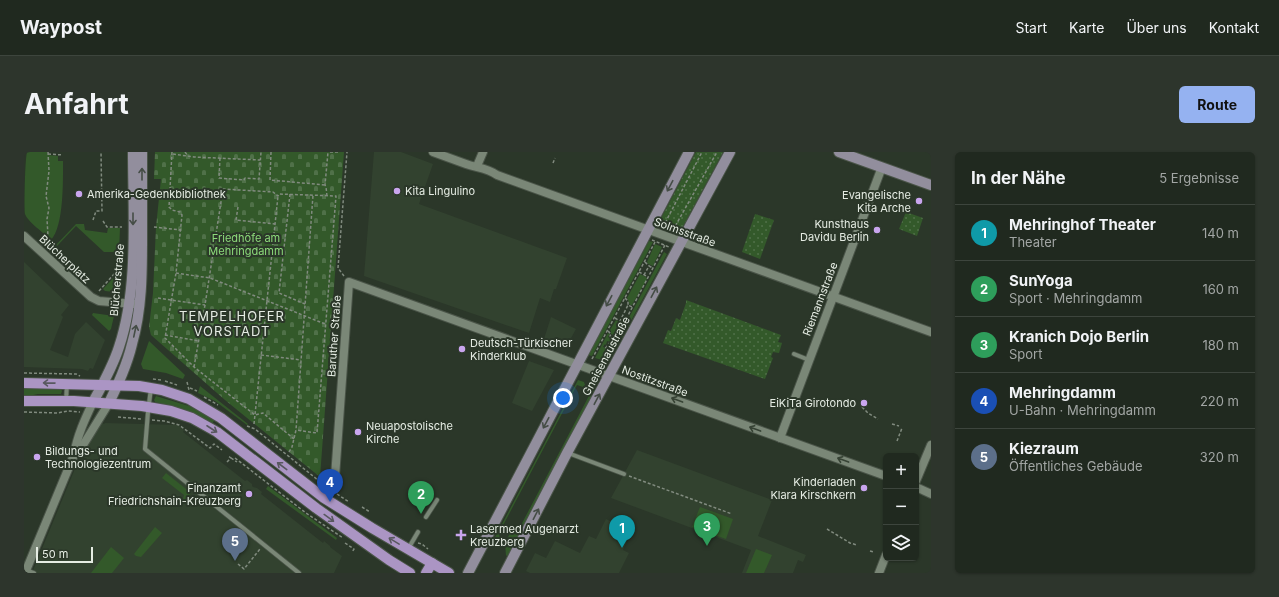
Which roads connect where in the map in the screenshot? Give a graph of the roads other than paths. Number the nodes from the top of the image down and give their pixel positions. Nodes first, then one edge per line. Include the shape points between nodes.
1 (133, 152) edge
2 (142, 152) edge
3 (433, 152) edge
4 (483, 152) edge
5 (689, 152) edge
6 (730, 152) edge
7 (839, 152) edge
8 (477, 166) junction
9 (882, 168) junction
10 (931, 186) edge
11 (647, 229) junction
12 (24, 236) edge
13 (682, 242) junction
14 (349, 282) joint
15 (833, 297) junction
16 (129, 304) junction
17 (140, 305) junction
18 (931, 332) edge
19 (794, 354) dead end
20 (809, 358) junction
21 (576, 364) junction
22 (609, 376) junction
23 (24, 383) edge
24 (67, 384) junction
25 (103, 385) junction
26 (117, 385) junction
27 (151, 387) junction
28 (24, 401) edge
29 (66, 401) junction
30 (93, 402) junction
31 (109, 403) junction
32 (148, 407) junction
33 (780, 438) junction
34 (931, 445) edge
35 (567, 453) junction
36 (74, 455) junction
37 (624, 474) road end
38 (919, 474) edge
39 (883, 475) edge
40 (919, 488) edge
41 (931, 494) edge
42 (324, 498) junction
43 (437, 500) dead end
44 (426, 517) dead end
45 (418, 532) dead end
46 (408, 549) junction
47 (884, 561) edge
48 (432, 563) junction
49 (25, 571) edge
50 (34, 573) edge
51 (299, 573) edge
52 (410, 573) edge
53 (426, 573) edge
54 (449, 573) edge
55 (468, 573) edge
56 (505, 573) edge
57 (879, 573) edge

1 -> 16 main road, Blücherstraße via 133,244
17 -> 2 main road, Blücherstraße
3 - 8 street, Solmsstraße
4 - 8 street
5 -> 11 main road, Gneisenaustraße
6 - 13 main road, Gneisenaustraße
7 - 9 main road
8 - 11 street, Solmsstraße
9 - 10 main road
9 - 15 street, Riemannstraße
11 - 13 street, Solmsstraße
11 -> 21 main road, Gneisenaustraße
12 - 16 street, Blücherplatz via 91,298
13 - 15 street, Solmsstraße
22 -> 13 main road, Gneisenaustraße
14 - 21 street, Nostitzstraße
14 - 42 street, Baruther Straße via 335,477 333,486
15 - 18 street, Solmsstraße
15 - 20 street, Riemannstraße
16 - 17 street, Blücherplatz
16 - 25 main road, Blücherstraße via 119,347
26 -> 17 main road, Blücherstraße via 125,369
19 - 20 lane
20 - 33 street, Riemannstraße
21 - 22 street, Nostitzstraße
21 -> 55 main road, Gneisenaustraße
33 -> 22 street, Nostitzstraße
35 -> 22 main road, Gneisenaustraße
24 -> 23 main road
24 - 25 main road
24 - 29 lane
25 - 26 main road
25 - 30 main road, Blücherstraße
26 - 27 main road
26 - 31 main road, Blücherstraße
27 - 32 lane
42 -> 27 main road via 215,414 189,399
28 - 29 main road
29 - 30 main road
30 - 31 main road
30 - 36 street via 75,445
31 - 32 main road
31 - 36 street via 80,450
32 - 51 lane via 145,449
32 -> 52 main road via 183,415 217,432 316,508
39 -> 33 street, Nostitzstraße
34 - 38 street
35 - 37 lane
56 -> 35 main road, Gneisenaustraße
36 - 49 street
40 - 41 street
46 -> 42 main road
43 - 44 lane
45 - 46 lane
46 - 48 main road
47 - 57 street
48 - 53 main road
48 - 54 main road
49 - 50 lane

